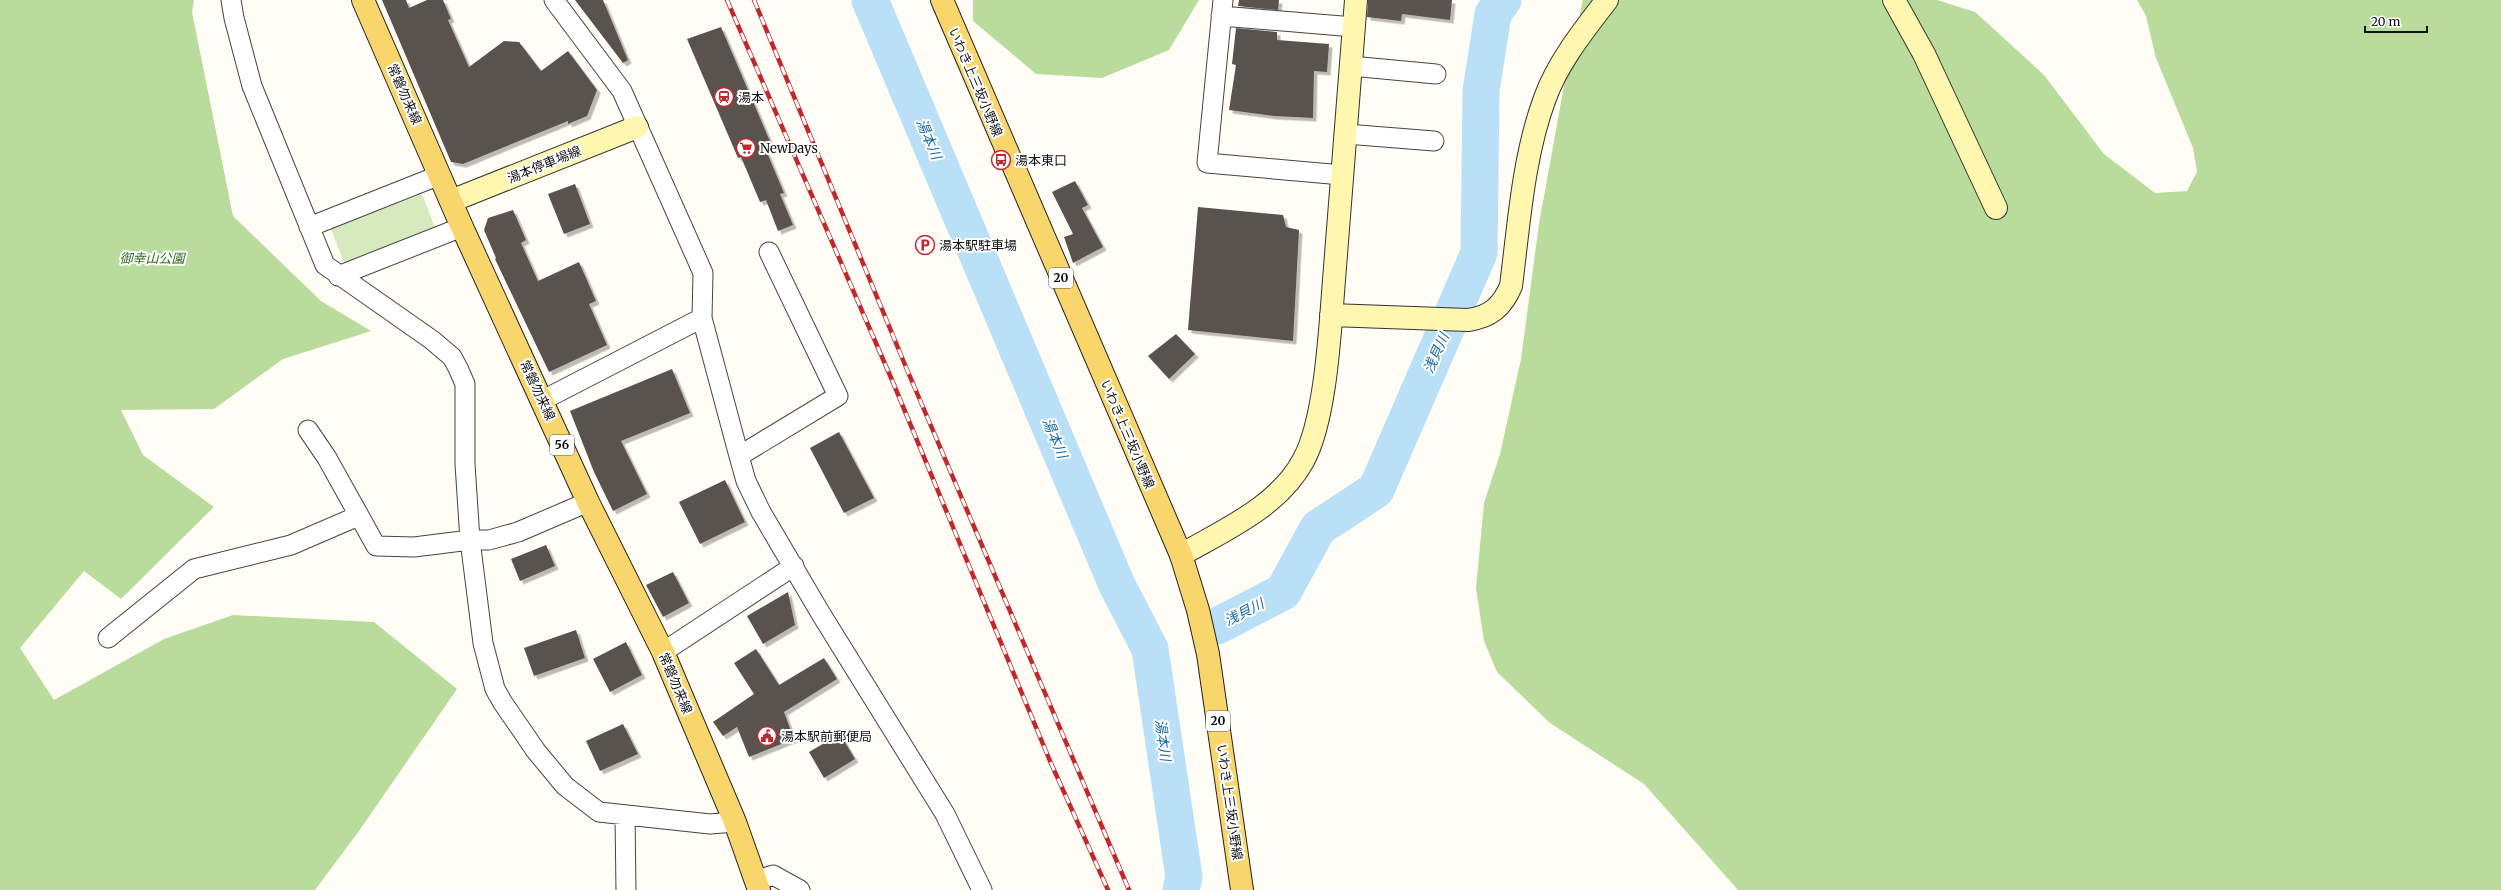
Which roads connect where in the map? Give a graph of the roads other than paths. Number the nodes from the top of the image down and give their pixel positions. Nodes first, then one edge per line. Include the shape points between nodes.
1 (231, 0) edge
2 (363, 0) edge
3 (554, 0) edge
4 (942, 0) edge
5 (1356, 0) edge
6 (1607, 0) edge
7 (1894, 0) edge
8 (1222, 8) edge
9 (1354, 27) junction
10 (1351, 66) junction
11 (1436, 74) dead end
12 (637, 127) junction
13 (1346, 134) junction
14 (1434, 141) dead end
15 (440, 175) junction
16 (1342, 175) junction
17 (451, 201) junction
18 (1996, 208) dead end
19 (309, 227) junction
20 (462, 227) junction
21 (769, 252) dead end
22 (338, 276) junction
23 (1331, 315) junction
24 (702, 318) junction
25 (542, 400) junction
26 (308, 430) dead end
27 (739, 456) junction
28 (588, 502) junction
29 (358, 516) junction
30 (470, 540) junction
31 (1181, 555) junction
32 (794, 566) junction
33 (108, 638) dead end
34 (663, 652) junction
35 (626, 816) junction
36 (735, 822) junction
37 (757, 885) edge
38 (626, 890) edge
39 (800, 890) edge
40 (982, 890) edge
41 (1242, 890) edge

1 - 19 street via 252,86
2 - 15 main road, 常磐勿来線 / 56
3 - 12 street via 622,91
4 - 31 main road, いわき上三坂小野線 / 20
5 - 9 street
6 - 23 street via 1560,67 1545,97 1526,169 1511,286 1504,302 1480,318 1468,320
7 - 18 street via 1924,54
8 - 9 street
8 - 16 street via 1207,163
9 - 10 street
10 - 11 street
10 - 13 street
12 - 17 street, 湯本停車場線
12 - 24 street via 703,273
13 - 14 street
13 - 16 street
15 - 17 main road, 常磐勿来線 / 56
15 - 19 street
16 - 23 street
17 - 20 main road, 常磐勿来線 / 56
19 - 22 street via 325,265
20 - 22 street
20 - 25 main road, 常磐勿来線 / 56
21 - 27 street via 838,396
22 - 30 street via 432,340 452,357 458,368 465,384 465,464
23 - 31 street via 1322,393 1315,430 1304,461 1285,487 1264,506
24 - 25 street
24 - 27 street
25 - 28 main road, 常磐勿来線 / 56
26 - 29 street via 327,458
27 - 32 street via 746,480 761,512
28 - 30 street via 518,532 489,540
28 - 34 main road, 常磐勿来線 / 56
29 - 30 street via 376,546 414,547
29 - 33 street via 291,545 194,569
30 - 35 street via 483,643 495,689 536,751 565,786 599,812
31 - 41 main road, いわき上三坂小野線 / 20 via 1208,654
32 - 34 street
32 - 40 street via 944,814
34 - 36 main road, 常磐勿来線 / 56
35 - 36 street via 710,824
35 - 38 street
36 - 37 main road, 常磐勿来線 / 56
37 - 39 street via 773,875

